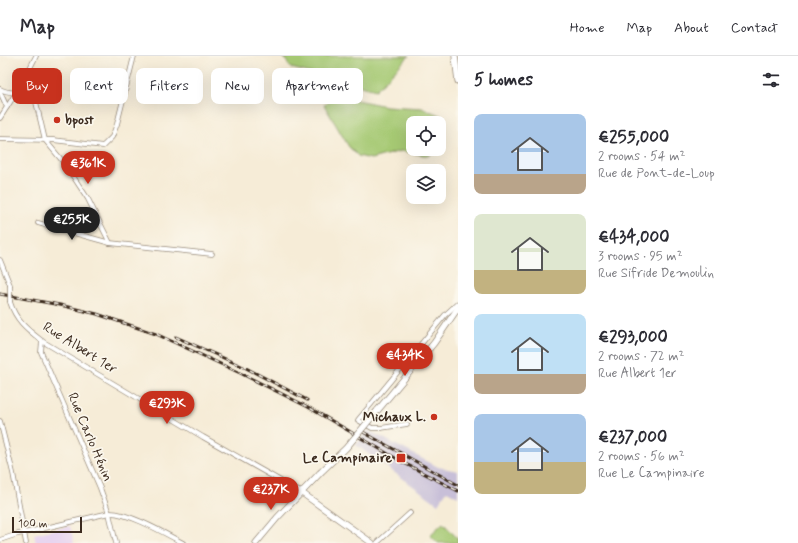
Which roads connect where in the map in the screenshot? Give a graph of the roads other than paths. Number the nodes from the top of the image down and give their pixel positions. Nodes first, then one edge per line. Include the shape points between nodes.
1 (36, 56) edge
2 (134, 56) edge
3 (455, 56) edge
4 (30, 68) edge
5 (458, 81) edge
6 (0, 90) edge
7 (12, 92) edge
8 (12, 100) edge
9 (36, 104) edge
10 (7, 107) junction
11 (0, 118) edge
12 (0, 140) edge
13 (45, 140) junction
14 (38, 223) dead end
15 (110, 243) junction
16 (212, 254) dead end
17 (0, 260) edge
18 (458, 303) edge
19 (458, 308) edge
20 (42, 341) junction
21 (0, 421) edge
22 (407, 424) dead end
23 (302, 493) junction
24 (110, 513) junction
25 (410, 513) dead end
26 (24, 533) junction
27 (0, 540) edge
28 (26, 543) edge
29 (116, 543) edge
30 (183, 543) edge
31 (256, 543) edge
32 (372, 543) edge
33 (377, 543) edge

1 - 4 street
2 - 13 street via 117,124 112,137 103,146
3 - 5 main road
6 - 7 street
6 - 10 street
8 - 10 street
9 - 13 street
10 - 11 street
12 - 13 street
13 - 15 street via 65,164 88,199
14 - 15 street
15 - 16 street
17 - 20 street, Rue Albert 1er, bridge via 10,285 10,302 17,319
18 - 22 street via 358,420 372,428
19 - 23 main road, bridge via 434,343 346,448
20 - 23 street, Rue Albert 1er
20 - 24 street, Rue Carlo Hénin via 41,352
21 - 26 street
23 - 31 main road
23 - 32 main road, Rue Albert 1er
24 - 26 street
24 - 29 street, Rue Carlo Hénin
24 - 30 street via 115,512 138,521
25 - 33 street
26 - 27 street
26 - 28 street

